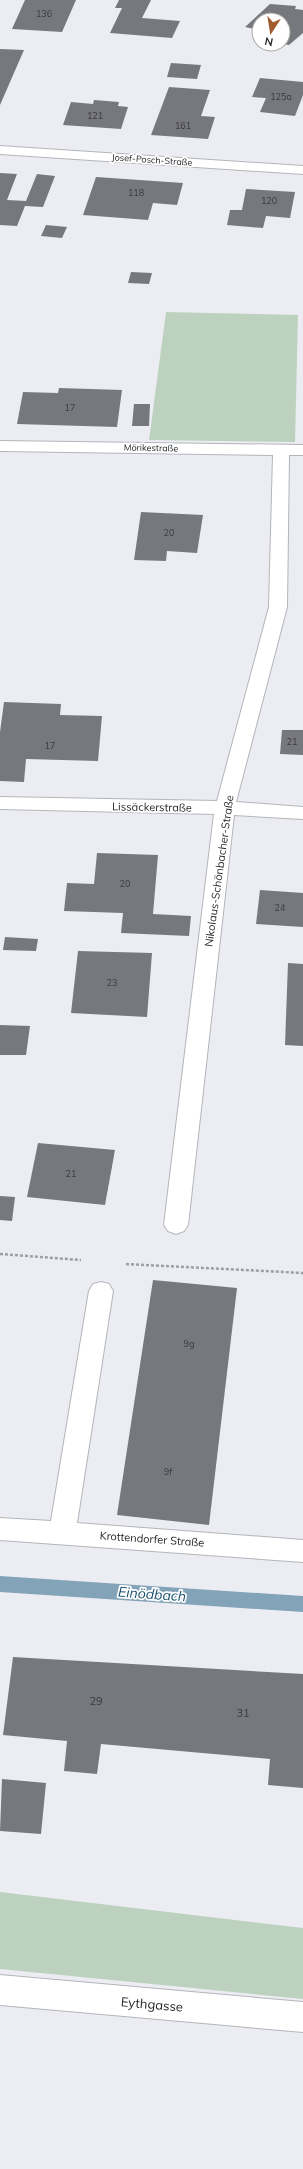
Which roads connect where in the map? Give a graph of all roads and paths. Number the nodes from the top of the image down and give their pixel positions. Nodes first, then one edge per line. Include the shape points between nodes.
1 (0, 150) edge
2 (303, 170) edge
3 (0, 446) edge
4 (281, 450) junction
5 (303, 450) edge
6 (0, 803) edge
7 (225, 808) junction
8 (303, 813) edge
9 (176, 1225) dead end
10 (0, 1254) edge
11 (86, 1261) dead end
12 (118, 1263) dead end
13 (303, 1273) edge
14 (101, 1291) dead end
15 (0, 1529) edge
16 (62, 1533) junction
17 (303, 1550) edge
18 (0, 1990) edge
19 (303, 2017) edge

1 - 2 street, Josef-Posch-Straße
3 - 4 street, Mörikestraße
4 - 5 street, Mörikestraße
4 - 7 street, Nikolaus-Schönbacher-Straße via 278,607
6 - 7 street, Lissäckerstraße
7 - 8 street, Lissäckerstraße
7 - 9 street, Nikolaus-Schönbacher-Straße
10 - 11 path
12 - 13 path
14 - 16 street
15 - 16 street, Krottendorfer Straße
16 - 17 street, Krottendorfer Straße
18 - 19 street, Eythgasse

